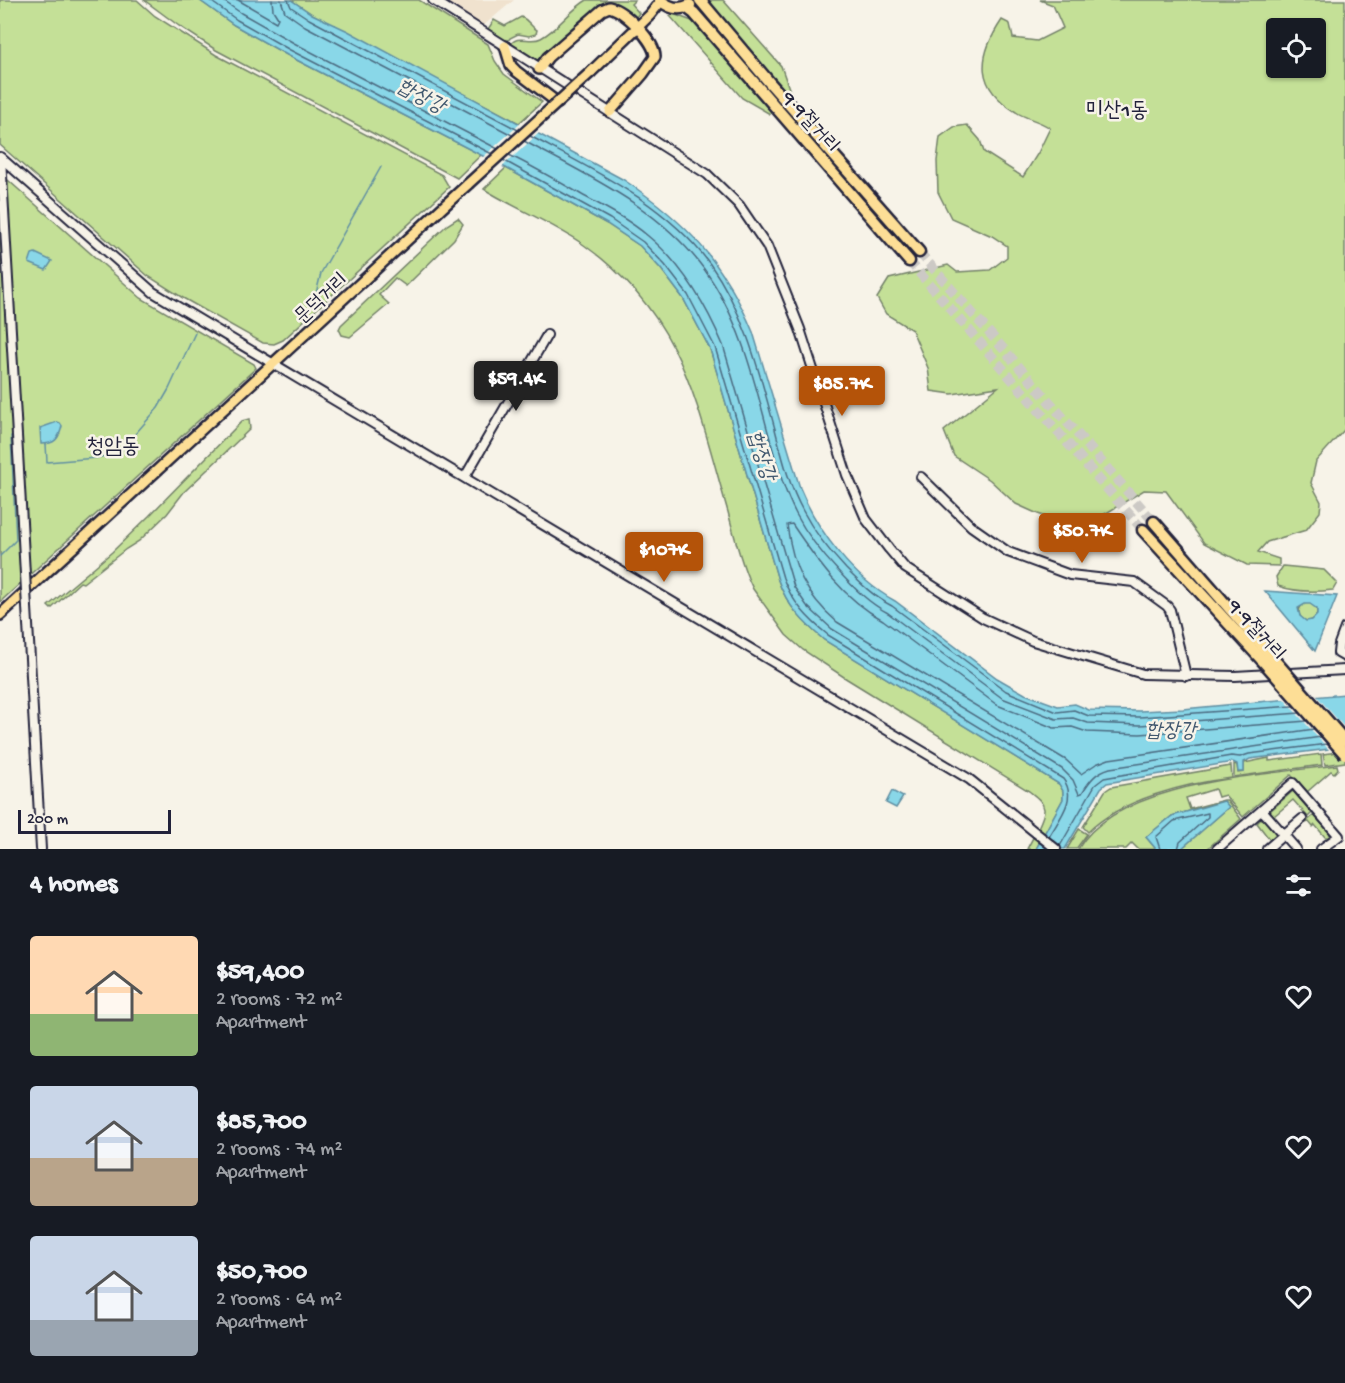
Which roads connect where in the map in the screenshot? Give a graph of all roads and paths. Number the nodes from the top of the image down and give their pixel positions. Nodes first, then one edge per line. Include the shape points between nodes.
1 (433, 0) edge
2 (700, 0) edge
3 (661, 1) edge
4 (691, 4) edge
5 (637, 28) junction
6 (505, 46) junction
7 (539, 69) junction
8 (558, 104) junction
9 (610, 112) junction
10 (0, 158) edge
11 (919, 252) tunnel mouth
12 (909, 261) tunnel mouth
13 (547, 335) dead end
14 (274, 364) junction
15 (465, 477) junction
16 (921, 477) dead end
17 (1154, 522) tunnel mouth
18 (1143, 530) tunnel mouth
19 (0, 615) edge
20 (1345, 628) edge
21 (1265, 657) junction
22 (1345, 657) edge
23 (1345, 670) edge
24 (1186, 676) junction
25 (1345, 741) edge
26 (1345, 754) edge
27 (1262, 810) junction
28 (1302, 819) dead end
29 (1284, 835) junction
30 (41, 849) edge
31 (1056, 849) edge
32 (1217, 849) edge
33 (1267, 849) edge
34 (1296, 849) edge
35 (1321, 849) edge

1 - 6 street
2 - 11 highway, 9·9절거리
3 - 4 highway via 673,8
3 - 5 main road, 문덕거리
4 - 12 highway, 9·9절거리 via 694,13
5 - 7 main road via 622,12 609,7 548,57
5 - 8 main road, 문덕거리, bridge
5 - 9 main road via 652,45 655,57
6 - 7 street
6 - 8 main road via 511,66
7 - 9 street
8 - 14 main road, 문덕거리, bridge
9 - 24 street via 707,174 739,205 767,246 859,504 866,519 906,567 983,618 1033,641 1143,674
10 - 14 street via 153,292
10 - 30 street, bridge
13 - 15 street
14 - 15 street
14 - 19 main road, 문덕거리
15 - 31 street via 969,779
16 - 24 street via 971,526 1008,552 1070,575 1134,582 1167,606
17 - 21 highway, 9·9절거리
18 - 21 highway, 9·9절거리
20 - 22 street via 1338,653
21 - 25 highway, 9·9절거리, bridge
21 - 26 highway, 9·9절거리, bridge
23 - 24 street
27 - 29 street
27 - 32 street
27 - 35 street via 1293,783 1339,836
28 - 29 street
29 - 33 street
29 - 34 street

